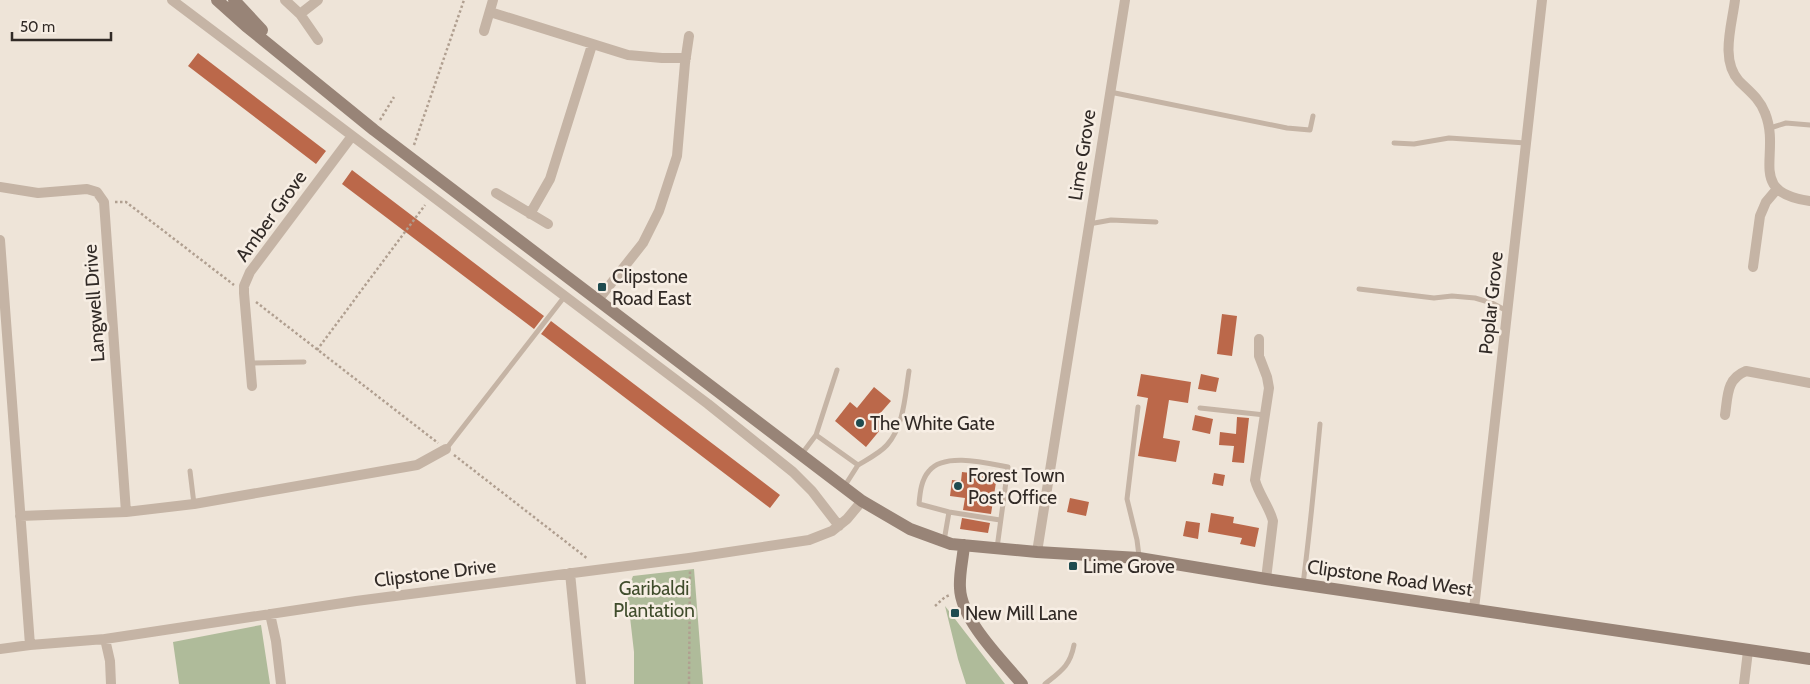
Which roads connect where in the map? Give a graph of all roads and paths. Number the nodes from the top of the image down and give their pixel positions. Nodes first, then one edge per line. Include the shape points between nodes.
1 (172, 0) edge
2 (217, 0) edge
3 (234, 0) edge
4 (285, 0) edge
5 (318, 0) edge
6 (464, 0) edge
7 (493, 0) edge
8 (1125, 0) edge
9 (1542, 0) edge
10 (1735, 0) edge
11 (490, 12) junction
12 (300, 14) junction
13 (484, 31) dead end
14 (689, 36) dead end
15 (318, 40) dead end
16 (592, 45) junction
17 (287, 58) junction
18 (686, 58) junction
19 (1110, 92) junction
20 (394, 97) dead end
21 (1313, 116) dead end
22 (1810, 125) edge
23 (1770, 128) junction
24 (374, 130) junction
25 (352, 136) junction
26 (1394, 143) dead end
27 (1526, 143) junction
28 (410, 156) junction
29 (0, 187) edge
30 (1777, 189) junction
31 (496, 193) dead end
32 (432, 196) junction
33 (1810, 201) edge
34 (104, 202) junction
35 (530, 214) junction
36 (1156, 222) dead end
37 (548, 224) dead end
38 (1089, 224) junction
39 (0, 240) edge
40 (1753, 267) dead end
41 (1359, 289) dead end
42 (244, 293) junction
43 (565, 296) junction
44 (598, 300) junction
45 (1508, 311) junction
46 (1259, 339) dead end
47 (317, 350) junction
48 (304, 362) dead end
49 (250, 363) junction
50 (837, 370) dead end
51 (909, 371) dead end
52 (1810, 383) edge
53 (252, 386) dead end
54 (1138, 406) dead end
55 (1200, 408) dead end
56 (1265, 415) junction
57 (1725, 415) dead end
58 (1320, 424) dead end
59 (816, 435) junction
60 (446, 449) junction
61 (801, 455) junction
62 (858, 465) junction
63 (190, 471) dead end
64 (844, 488) junction
65 (862, 501) junction
66 (194, 504) junction
67 (126, 512) junction
68 (949, 512) junction
69 (20, 516) junction
70 (1000, 520) junction
71 (839, 526) junction
72 (944, 542) junction
73 (964, 545) junction
74 (996, 548) junction
75 (1037, 552) junction
76 (689, 558) junction
77 (1139, 558) junction
78 (601, 569) junction
79 (570, 573) junction
80 (1266, 580) junction
81 (1303, 585) junction
82 (960, 592) junction
83 (935, 606) dead end
84 (1474, 609) junction
85 (270, 614) junction
86 (105, 640) junction
87 (30, 645) junction
88 (1074, 645) dead end
89 (0, 649) edge
90 (1748, 651) junction
91 (1810, 659) edge
92 (111, 684) edge
93 (281, 684) edge
94 (582, 684) edge
95 (689, 684) edge
96 (1022, 684) edge
97 (1045, 684) edge
98 (1744, 684) edge

1 - 25 street
2 - 17 main road
3 - 17 main road
4 - 12 street
5 - 12 street
6 - 28 path
7 - 11 street
8 - 19 street, Lime Grove
9 - 27 street, Poplar Grove
10 - 23 street via 1728,48 1729,65 1737,79 1759,101
11 - 13 street
11 - 16 street
12 - 15 street
14 - 18 street
16 - 18 street via 628,55
16 - 35 street via 548,184
17 - 24 main road
18 - 44 street via 676,156 659,211 643,243
19 - 21 lane via 1287,128 1310,130
19 - 38 street, Lime Grove
20 - 24 path
22 - 23 lane via 1786,123
23 - 30 street via 1768,170
24 - 28 main road
25 - 32 street
25 - 42 street, Amber Grove via 250,272
26 - 27 lane via 1414,144 1450,138
27 - 45 street, Poplar Grove
28 - 44 main road
29 - 34 street via 38,193 87,189 97,192
30 - 33 street via 1796,199
30 - 40 street via 1760,216
31 - 35 street
32 - 43 street
32 - 47 path
34 - 42 path via 126,202
34 - 67 street, Langwell Drive
35 - 37 street
36 - 38 lane via 1111,220
38 - 75 street, Lime Grove
39 - 69 street
41 - 45 lane via 1434,298 1475,298
42 - 47 path
42 - 49 street, Amber Grove
43 - 60 lane
43 - 71 street via 793,472
44 - 61 main road
45 - 84 street, Poplar Grove
46 - 56 street via 1259,356 1269,388
47 - 60 path
48 - 49 lane
49 - 53 street, Amber Grove
50 - 59 lane
51 - 62 lane via 896,432 887,446
52 - 57 street via 1746,371 1730,383
54 - 77 lane via 1127,499
55 - 56 lane
56 - 80 street via 1255,480 1273,521
58 - 81 lane
59 - 61 lane
59 - 62 lane
60 - 66 street via 417,465
60 - 78 path
61 - 64 main road
62 - 64 lane
63 - 66 lane
64 - 65 main road
65 - 71 street, Clipstone Drive
65 - 72 main road via 910,529
66 - 67 street
67 - 69 street
68 - 70 lane
68 - 70 lane via 918,504 924,478 930,470 944,462 987,463 1008,467
68 - 72 lane
69 - 87 street
70 - 74 lane
71 - 76 street, Clipstone Drive via 809,540
72 - 73 main road
73 - 74 main road, Clipstone Road West
73 - 82 main road
74 - 75 main road, Clipstone Road West
75 - 77 main road, Clipstone Road West
76 - 78 street, Clipstone Drive
76 - 95 path
77 - 80 main road, Clipstone Road West
78 - 79 street, Clipstone Drive
79 - 85 street, Clipstone Drive
79 - 94 street
80 - 81 main road, Clipstone Road West
81 - 84 main road, Clipstone Road West
82 - 83 path via 945,597
82 - 96 main road via 968,616
84 - 90 main road, Clipstone Road West
85 - 86 street, Clipstone Drive
85 - 93 street
86 - 87 street, Clipstone Drive
86 - 92 street
87 - 89 street, Clipstone Drive
88 - 97 lane via 1072,658
90 - 91 main road, Clipstone Road West
90 - 98 street

